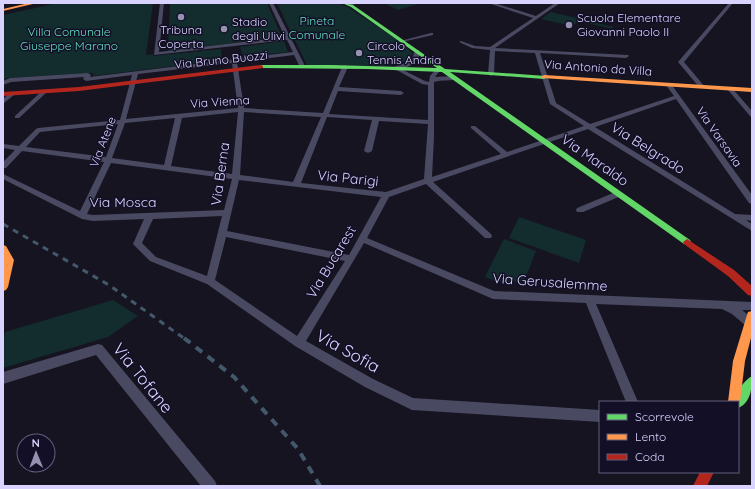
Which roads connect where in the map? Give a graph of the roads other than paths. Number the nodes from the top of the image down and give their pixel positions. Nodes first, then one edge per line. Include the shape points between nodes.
1 (35, 3) edge
2 (162, 3) edge
3 (271, 3) edge
4 (490, 3) edge
5 (510, 3) edge
6 (558, 3) edge
7 (731, 3) edge
8 (351, 5) edge
9 (503, 7) junction
10 (3, 10) edge
11 (536, 18) junction
12 (431, 34) dead end
13 (288, 38) junction
14 (402, 41) junction
15 (461, 42) dead end
16 (493, 50) junction
17 (417, 51) junction
18 (537, 52) junction
19 (296, 53) junction
20 (232, 55) junction
21 (626, 56) dead end
22 (302, 66) junction
23 (345, 67) junction
24 (396, 68) junction
25 (443, 70) junction
26 (183, 72) junction
27 (136, 73) junction
28 (491, 74) junction
29 (545, 77) junction
30 (455, 78) junction
31 (86, 79) junction
32 (432, 82) junction
33 (3, 83) edge
34 (134, 83) junction
35 (669, 85) junction
36 (702, 87) junction
37 (79, 89) junction
38 (337, 89) junction
39 (730, 89) junction
40 (752, 90) edge
41 (45, 91) junction
42 (401, 93) dead end
43 (8, 94) edge
44 (677, 97) junction
45 (3, 102) edge
46 (240, 110) junction
47 (325, 115) junction
48 (752, 115) edge
49 (179, 116) junction
50 (17, 117) dead end
51 (376, 118) junction
52 (123, 122) junction
53 (430, 122) junction
54 (589, 126) junction
55 (473, 127) dead end
56 (545, 142) junction
57 (3, 146) edge
58 (20, 148) junction
59 (368, 151) dead end
60 (507, 155) junction
61 (110, 159) junction
62 (3, 166) edge
63 (167, 167) junction
64 (3, 176) edge
65 (236, 177) junction
66 (428, 182) junction
67 (296, 185) junction
68 (618, 194) junction
69 (386, 195) junction
70 (752, 202) edge
71 (580, 210) dead end
72 (228, 213) junction
73 (728, 213) junction
74 (82, 216) junction
75 (150, 216) junction
76 (752, 218) edge
77 (752, 228) edge
78 (223, 233) junction
79 (488, 236) dead end
80 (362, 239) junction
81 (3, 248) edge
82 (351, 259) junction
83 (731, 273) junction
84 (210, 281) junction
85 (752, 282) edge
86 (3, 287) edge
87 (752, 292) edge
88 (589, 299) junction
89 (723, 305) junction
90 (752, 306) edge
91 (750, 321) edge
92 (752, 337) edge
93 (299, 343) junction
94 (3, 378) edge
95 (752, 382) edge
96 (632, 401) edge
97 (734, 401) edge
98 (739, 401) edge
99 (599, 416) edge
100 (706, 473) edge
101 (210, 486) edge
102 (700, 486) edge

1 - 10 street
2 - 20 street via 156,54
3 - 13 street
4 - 9 street
5 - 9 street
6 - 11 street
7 - 36 street via 681,62
8 - 14 street, Via Maraldo
9 - 11 street
11 - 16 street via 493,47
12 - 14 street
13 - 19 street
13 - 20 street
14 - 17 street, Via Maraldo
15 - 16 street
16 - 18 street
16 - 28 street
17 - 24 street via 413,62
17 - 25 street, Via Maraldo
18 - 21 street
18 - 29 street, Via Belgrado
19 - 20 street
19 - 22 street
20 - 22 street, Via Bruno Buozzi
20 - 26 street, Via Bruno Buozzi
20 - 46 street, Via Berna
22 - 23 street, Via Bruno Buozzi
23 - 24 street, Via Bruno Buozzi
23 - 38 street
24 - 25 street, Via Bruno Buozzi
24 - 32 street via 424,83
25 - 28 street, Via Antonio da Villa
25 - 30 street, Via Maraldo
25 - 32 street
26 - 27 street
26 - 34 street, Via Bruno Buozzi
27 - 31 street
27 - 34 street, Via Atene
28 - 29 street, Via Antonio da Villa
29 - 35 street, Via Antonio da Villa
29 - 54 street, Via Belgrado via 553,104
30 - 32 street via 439,78
30 - 56 street, Via Maraldo
31 - 33 street via 88,75 10,80
31 - 37 street
32 - 53 street
34 - 37 street, Via Bruno Buozzi
34 - 52 street, Via Atene
35 - 36 street, Via Antonio da Villa
35 - 44 street, Via Varsavia
36 - 39 street, Via Antonio da Villa
37 - 41 street, Via Bruno Buozzi
38 - 42 street
38 - 47 street
39 - 40 street, Via Antonio da Villa
39 - 48 street
41 - 43 street, Via Bruno Buozzi
41 - 50 street
43 - 45 street
44 - 54 street, Via Parigi
44 - 70 street, Via Varsavia
46 - 47 street, Via Vienna
46 - 49 street, Via Vienna
46 - 65 street, Via Berna
47 - 51 street, Via Vienna
47 - 67 street
49 - 52 street, Via Vienna
49 - 63 street
51 - 53 street, Via Vienna
51 - 59 street
52 - 58 street, Via Vienna via 38,130
52 - 61 street, Via Atene
53 - 66 street
54 - 56 street, Via Parigi
54 - 73 street, Via Belgrado
55 - 60 street
56 - 60 street, Via Parigi
56 - 68 street, Via Maraldo
57 - 58 street, Via Parigi
58 - 61 street, Via Parigi
58 - 62 street
60 - 66 street, Via Parigi
61 - 63 street, Via Parigi
61 - 74 street, Via Atene
63 - 65 street, Via Parigi
64 - 74 street, Via Mosca
65 - 67 street, Via Parigi
65 - 72 street, Via Berna
66 - 69 street, Via Parigi
66 - 79 street
67 - 69 street, Via Parigi
68 - 71 street
68 - 83 street, Via Maraldo
69 - 80 street, Via Bucarest
72 - 75 street, Via Mosca
72 - 78 street, Via Berna
73 - 76 street via 742,218
73 - 77 street, Via Belgrado
74 - 75 street, Via Mosca
75 - 84 street, Via Sofia via 137,244 153,259
78 - 82 street
78 - 84 street, Via Berna
80 - 82 street, Via Bucarest
80 - 88 street, Via Gerusalemme via 493,295
81 - 86 street via 9,260
82 - 93 street, Via Bucarest
83 - 85 street, Via Maraldo
83 - 87 street, Via Maraldo
84 - 93 street, Via Sofia
88 - 89 street, Via Gerusalemme
88 - 96 street
89 - 90 street, Via Gerusalemme
89 - 91 street, Via Gerusalemme
91 - 92 street
91 - 97 street via 739,360
93 - 99 street, Via Sofia via 368,383 412,404
94 - 101 street, Via Tofane via 98,349
95 - 98 street
100 - 102 street

